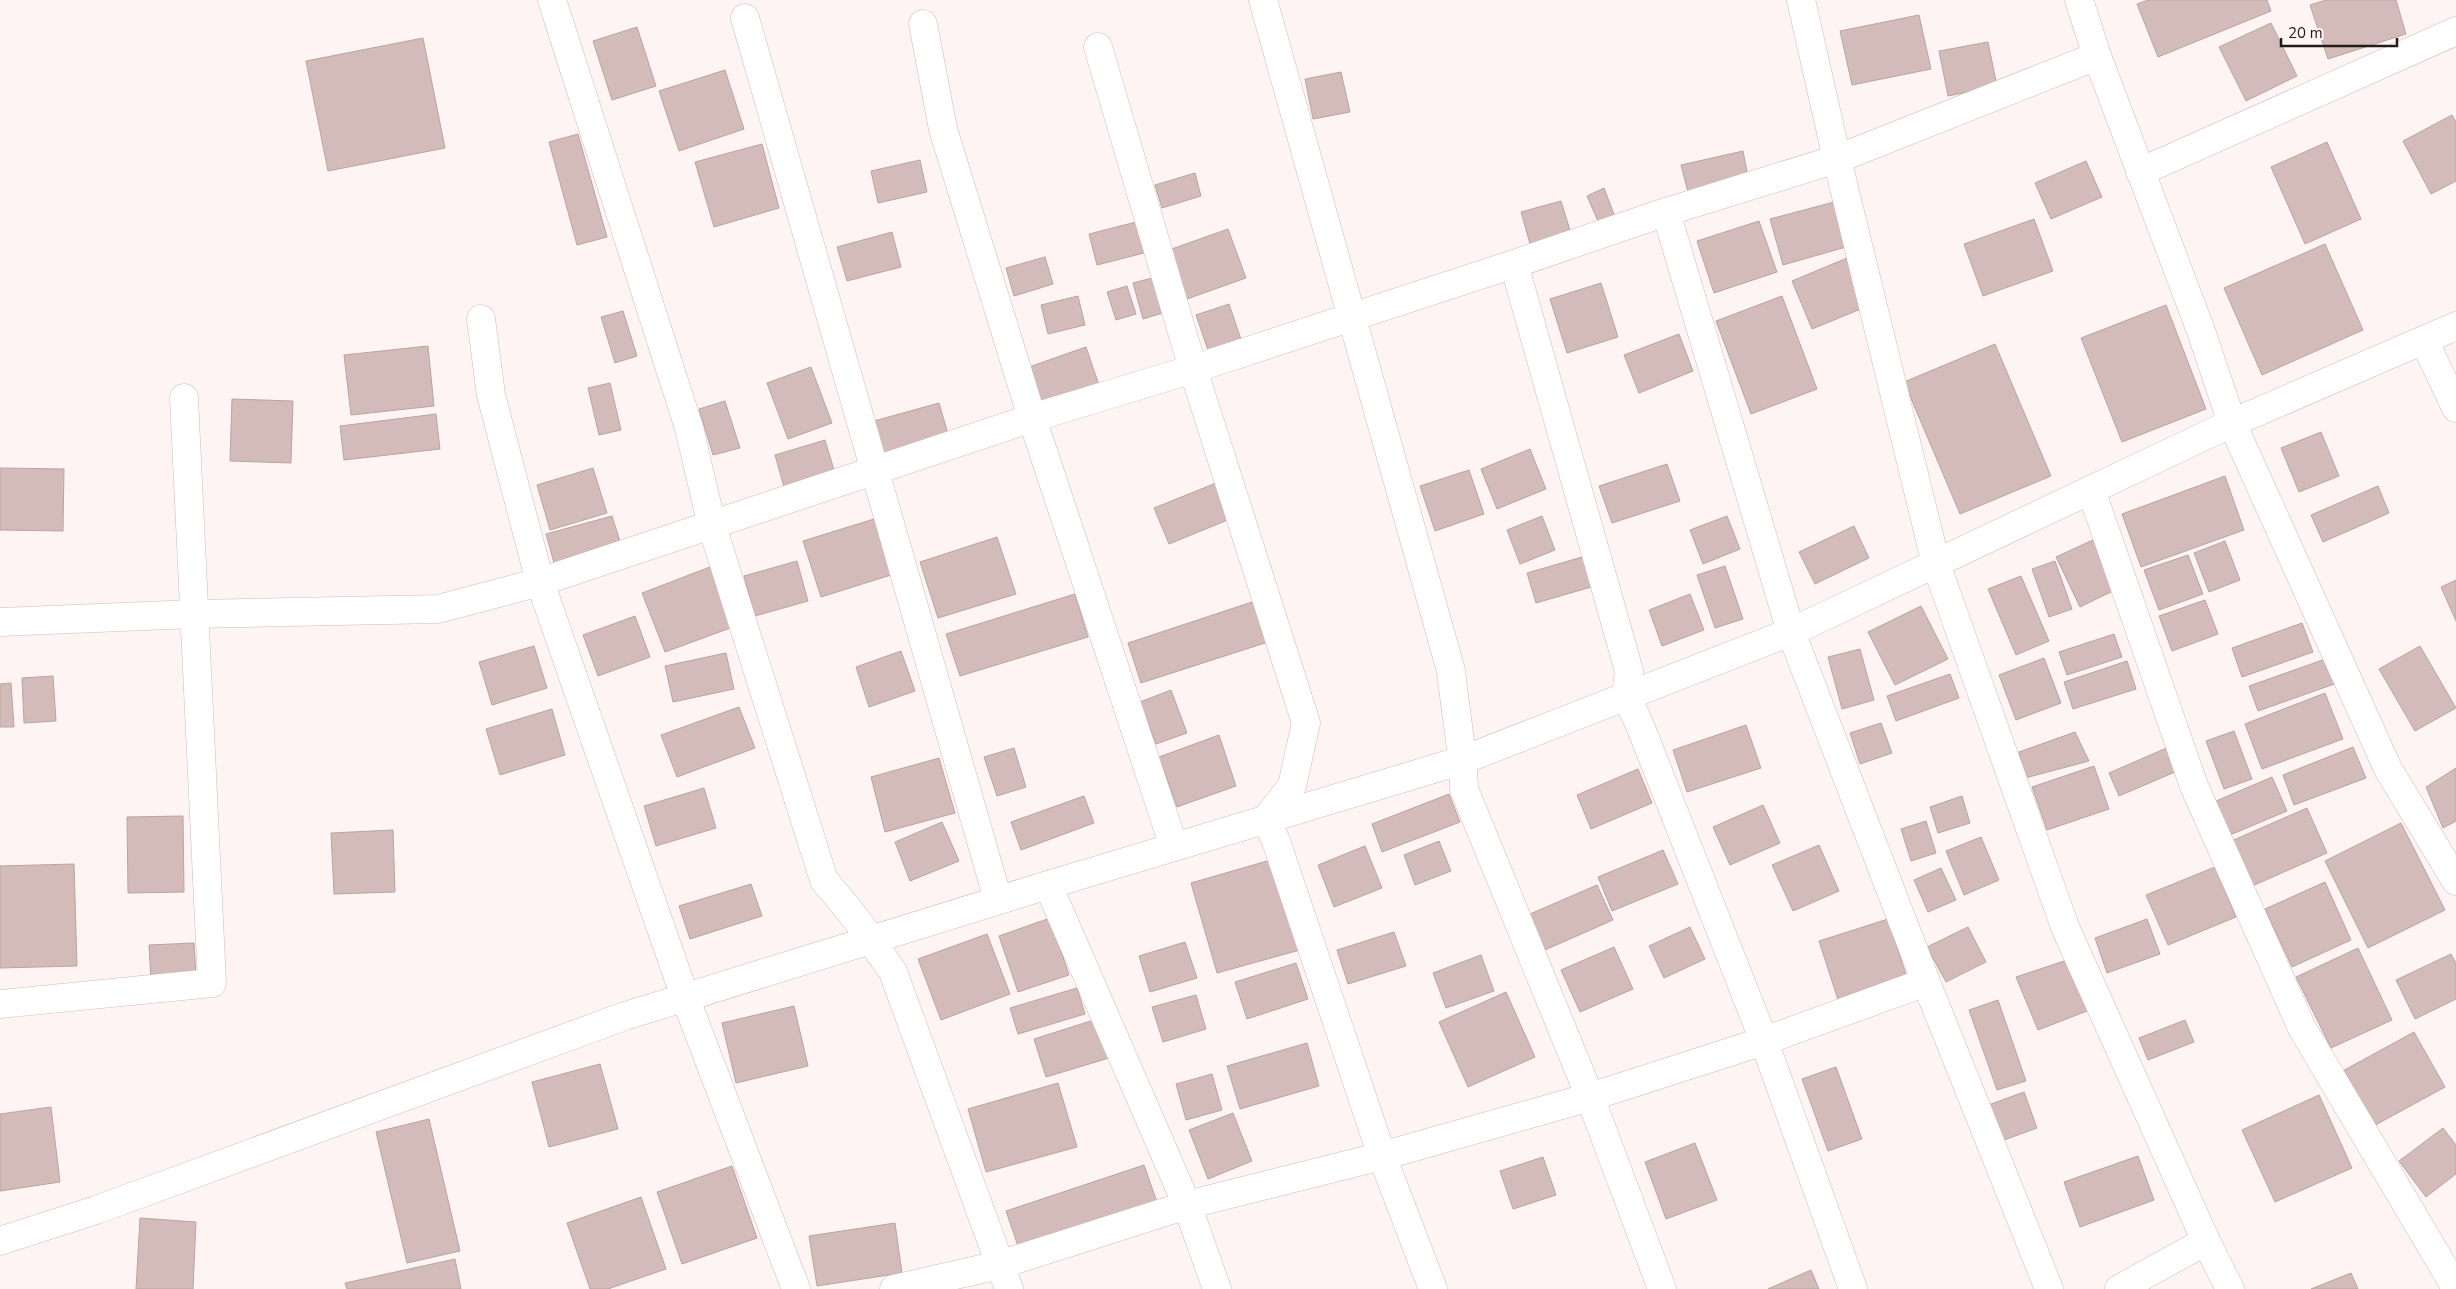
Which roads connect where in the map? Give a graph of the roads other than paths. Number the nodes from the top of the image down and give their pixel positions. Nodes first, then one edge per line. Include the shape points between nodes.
1 (552, 0) edge
2 (1263, 0) edge
3 (1801, 0) edge
4 (2079, 0) edge
5 (745, 18) dead end
6 (923, 24) dead end
7 (2456, 31) edge
8 (1098, 47) dead end
9 (2097, 56) junction
10 (1837, 159) junction
11 (2140, 172) junction
12 (1666, 212) junction
13 (1514, 264) junction
14 (1352, 317) junction
15 (481, 319) dead end
16 (2456, 326) edge
17 (2424, 340) junction
18 (1193, 369) junction
19 (184, 398) dead end
20 (2456, 408) edge
21 (1032, 418) junction
22 (2232, 423) junction
23 (874, 471) junction
24 (2092, 490) junction
25 (712, 526) junction
26 (1936, 564) junction
27 (540, 582) junction
28 (194, 614) junction
29 (0, 622) edge
30 (1791, 632) junction
31 (1626, 696) junction
32 (1464, 760) junction
33 (1266, 819) junction
34 (1174, 847) junction
35 (2456, 881) edge
36 (1048, 885) junction
37 (998, 900) junction
38 (870, 940) junction
39 (1926, 982) junction
40 (685, 997) junction
41 (0, 1004) edge
42 (1764, 1041) junction
43 (1590, 1097) junction
44 (1382, 1156) junction
45 (1187, 1205) junction
46 (0, 1241) edge
47 (2206, 1242) junction
48 (1004, 1277) edge
49 (2456, 1288) edge
50 (796, 1289) edge
51 (894, 1289) edge
52 (1218, 1289) edge
53 (1433, 1289) edge
54 (1662, 1289) edge
55 (1853, 1289) edge
56 (2049, 1289) edge
57 (2119, 1289) edge
58 (2230, 1289) edge

1 - 25 street via 689,428
2 - 14 street
3 - 10 street
4 - 9 street
5 - 23 street
6 - 21 street via 943,130
7 - 11 street
8 - 18 street
9 - 10 street
9 - 11 street
10 - 12 street
10 - 26 street
11 - 22 street
12 - 13 street
12 - 30 street
13 - 14 street
13 - 31 street via 1629,671
14 - 18 street
14 - 32 street via 1451,671
15 - 27 street via 491,395
16 - 17 street
17 - 20 street
17 - 22 street
18 - 21 street
18 - 33 street via 1306,723 1292,786
19 - 28 street
21 - 23 street
21 - 34 street
22 - 24 street
22 - 35 street via 2388,769
23 - 25 street
23 - 37 street
24 - 26 street
24 - 49 street via 2194,786 2302,1028
25 - 27 street
25 - 38 street via 824,880
26 - 30 street
26 - 47 street via 2065,927
27 - 28 street via 438,608
27 - 40 street
28 - 29 street
28 - 41 street via 212,983
30 - 31 street
30 - 39 street
31 - 32 street
31 - 42 street
32 - 33 street
32 - 43 street via 1464,789
33 - 34 street
33 - 44 street
34 - 36 street
36 - 37 street
36 - 45 street
37 - 38 street
38 - 40 street
38 - 48 street via 893,972
39 - 42 street
39 - 56 street
40 - 46 street via 625,1016 96,1210
40 - 50 street
42 - 43 street
42 - 55 street
43 - 44 street
43 - 54 street
44 - 45 street
44 - 53 street
45 - 48 street
45 - 52 street
47 - 57 street
47 - 58 street
48 - 51 street

